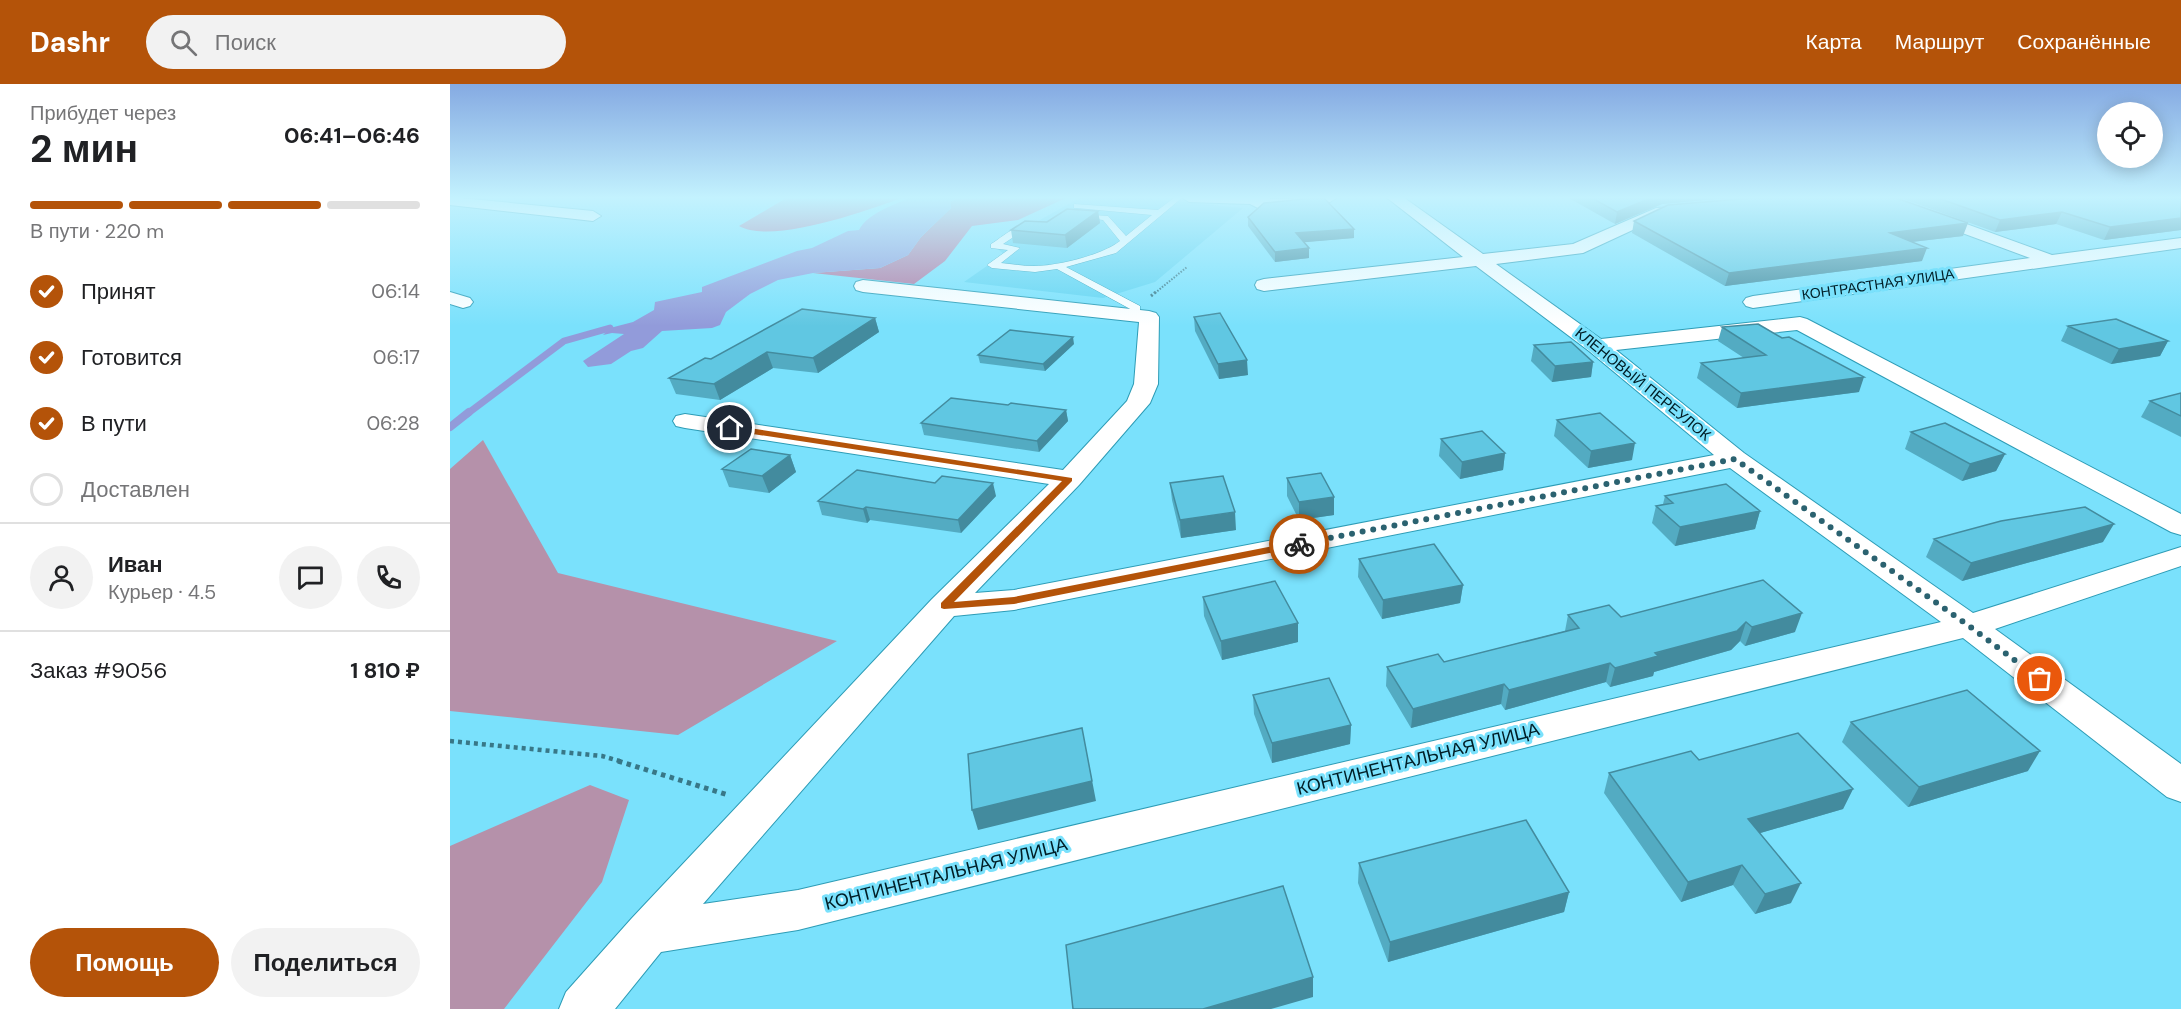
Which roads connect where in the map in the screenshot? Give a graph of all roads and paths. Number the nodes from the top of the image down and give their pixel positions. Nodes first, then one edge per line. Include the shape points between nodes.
1 (1003, 240) edge
2 (1454, 240) edge
3 (1597, 240) edge
4 (1994, 240) edge
5 (1125, 241) edge
6 (2181, 243) edge
7 (1480, 259) junction
8 (2047, 260) junction
9 (1058, 266) junction
10 (1187, 267) dead end
11 (863, 285) dead end
12 (1264, 285) dead end
13 (1753, 302) dead end
14 (1143, 312) junction
15 (1598, 346) junction
16 (685, 421) dead end
17 (1735, 459) junction
18 (1069, 479) junction
19 (2181, 526) edge
20 (2181, 556) edge
21 (944, 606) junction
22 (1969, 626) junction
23 (450, 741) edge
24 (2181, 786) edge
25 (763, 806) junction
26 (648, 933) junction
27 (584, 1009) edge

1 - 9 lane via 994,246 1016,248 992,265 1035,270
2 - 7 street, КЛЕНОВЫЙ ПЕРЕУЛОК
3 - 7 street via 1577,249
4 - 8 street
5 - 9 lane via 1113,252
6 - 8 street, КОНТРАСТНАЯ УЛИЦА
7 - 12 street
7 - 15 street, КЛЕНОВЫЙ ПЕРЕУЛОК
8 - 13 street, КОНТРАСТНАЯ УЛИЦА
9 - 14 lane
10 - 14 path
11 - 14 street
14 - 18 street via 1146,384 1138,403
15 - 17 street, КЛЕНОВЫЙ ПЕРЕУЛОК
15 - 19 street via 1800,323
16 - 18 street
17 - 21 street via 1014,600
17 - 22 street, КЛЕНОВЫЙ ПЕРЕУЛОК
18 - 21 street
20 - 22 street, КОНТИНЕНТАЛЬНАЯ УЛИЦА
21 - 25 street
22 - 24 street, КЛЕНОВЫЙ ПЕРЕУЛОК
22 - 26 street, КОНТИНЕНТАЛЬНАЯ УЛИЦА via 798,910
23 - 25 path via 602,756
25 - 26 street
26 - 27 street

